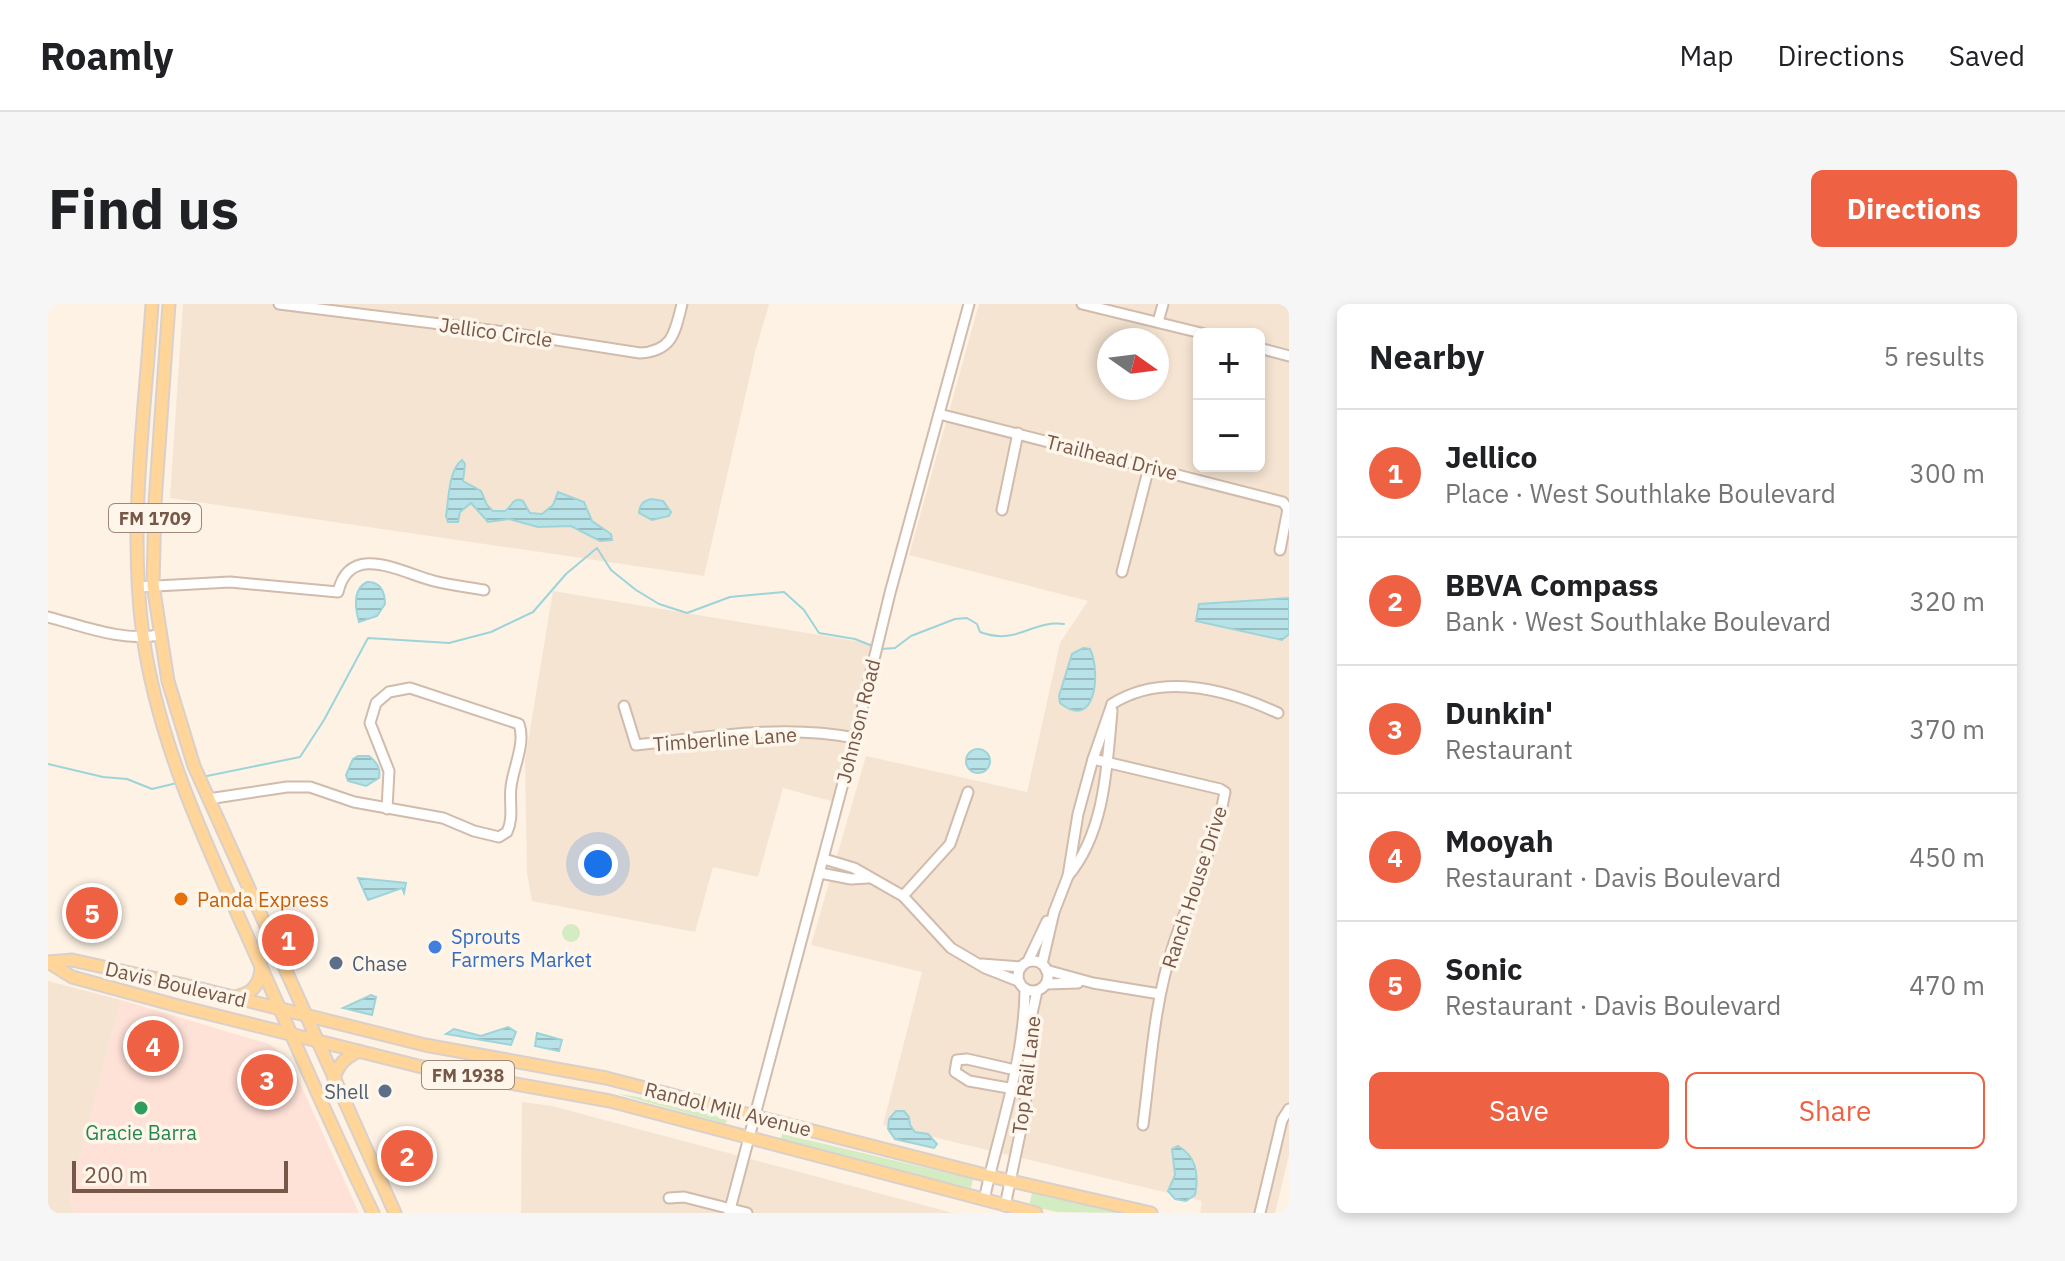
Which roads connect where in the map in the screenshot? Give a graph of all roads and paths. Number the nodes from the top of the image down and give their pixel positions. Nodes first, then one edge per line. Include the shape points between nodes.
1 (152, 304) edge
2 (169, 304) edge
3 (279, 304) edge
4 (682, 304) edge
5 (969, 304) edge
6 (1082, 304) edge
7 (1163, 304) edge
8 (1158, 322) junction
9 (1193, 331) edge
10 (1265, 350) edge
11 (1289, 356) edge
12 (939, 414) junction
13 (1018, 433) junction
14 (1149, 467) junction
15 (1002, 510) dead end
16 (1280, 550) dead end
17 (1122, 572) dead end
18 (153, 585) junction
19 (138, 587) junction
20 (484, 590) dead end
21 (48, 617) edge
22 (159, 635) junction
23 (143, 638) junction
24 (1112, 704) junction
25 (624, 706) dead end
26 (1278, 713) dead end
27 (855, 738) junction
28 (1093, 759) junction
29 (1107, 762) junction
30 (968, 792) dead end
31 (207, 796) junction
32 (387, 809) junction
33 (824, 859) junction
34 (820, 873) junction
35 (1068, 876) junction
36 (870, 878) junction
37 (903, 896) junction
38 (1054, 912) junction
39 (48, 962) edge
40 (979, 964) junction
41 (1024, 964) junction
42 (261, 965) junction
43 (1044, 967) junction
44 (1018, 981) junction
45 (1093, 983) junction
46 (1046, 984) junction
47 (1025, 990) junction
48 (1037, 991) junction
49 (1160, 994) junction
50 (232, 997) junction
51 (280, 1008) junction
52 (304, 1014) junction
53 (290, 1033) junction
54 (316, 1040) junction
55 (359, 1051) junction
56 (1015, 1070) junction
57 (1028, 1072) junction
58 (334, 1080) junction
59 (1012, 1089) junction
60 (1026, 1091) junction
61 (1289, 1109) edge
62 (755, 1117) junction
63 (1143, 1125) dead end
64 (749, 1139) junction
65 (989, 1176) junction
66 (1009, 1181) junction
67 (669, 1198) dead end
68 (984, 1200) junction
69 (1005, 1206) junction
70 (730, 1211) edge
71 (373, 1213) edge
72 (395, 1213) edge
73 (747, 1213) edge
74 (1036, 1213) edge
75 (1151, 1213) edge
76 (1260, 1213) edge

1 - 19 main road, FM 1709
2 - 18 main road, FM 1709
3 - 4 street, Jellico Circle via 640,353 657,352 669,342
5 - 12 street, Johnson Road
6 - 8 street
7 - 8 street
8 - 9 street
10 - 11 street
12 - 13 street, Trailhead Drive
12 - 27 street, Johnson Road
13 - 14 street, Trailhead Drive
13 - 15 street
14 - 16 street, Trailhead Drive via 1283,502 1288,509
14 - 17 street
18 - 19 street
18 - 20 street via 230,582 338,592 353,567 376,563
18 - 22 main road, FM 1709
19 - 23 main road, FM 1709
21 - 23 street
22 - 23 street
22 - 31 main road, FM 1709 via 175,711
23 - 42 main road, FM 1709 via 175,764
24 - 26 street via 1153,688 1186,685
24 - 28 street
24 - 29 street
25 - 27 street, Timberline Lane via 636,745 759,733 827,732
27 - 33 street, Johnson Road
28 - 29 street
28 - 35 street
29 - 35 street via 1097,817 1079,863
29 - 49 street, Ranch House Drive via 1225,792 1219,827 1173,944
30 - 37 street via 950,844
31 - 32 street via 318,788
31 - 52 main road, FM 1709
32 - 32 street via 504,835 511,823 519,724 410,688 389,692 376,703 370,723 389,771
33 - 34 street, Johnson Road
33 - 36 street
34 - 36 street
34 - 62 street, Johnson Road
35 - 38 street
36 - 37 street
37 - 40 street via 951,948
38 - 41 street
38 - 43 street
39 - 50 main road, Davis Boulevard / FM 1938 via 72,960
39 - 53 main road, Davis Boulevard / FM 1938 via 72,977
40 - 41 street
40 - 44 street
41 - 43 street
41 - 44 street
42 - 50 main road via 254,989
42 - 51 main road, FM 1709
43 - 45 street
43 - 46 street
44 - 47 street
45 - 46 street
45 - 49 street
46 - 48 street
47 - 48 street
47 - 56 street, Top Rail Lane
48 - 57 street, Top Rail Lane
49 - 63 street, Ranch House Drive
50 - 51 main road, Davis Boulevard / FM 1938
51 - 52 main road, Davis Boulevard / FM 1938
51 - 53 main road, FM 1709
52 - 54 main road, FM 1709
52 - 62 main road, Randol Mill Avenue / FM 1938 via 425,1045 606,1078
53 - 54 main road, Davis Boulevard / FM 1938
53 - 71 main road, FM 1709
54 - 55 main road, Randol Mill Avenue / FM 1938
54 - 58 main road, FM 1709
55 - 58 main road via 338,1067
55 - 64 main road, Randol Mill Avenue / FM 1938 via 610,1101
56 - 57 street
56 - 59 street, Top Rail Lane
56 - 59 street via 967,1059 957,1060 955,1072 969,1081
57 - 60 street, Top Rail Lane
58 - 72 main road, FM 1709
59 - 60 street
59 - 65 street, Top Rail Lane
60 - 66 street, Top Rail Lane
61 - 76 street
62 - 64 street, Johnson Road
62 - 65 main road, Randol Mill Avenue / FM 1938
64 - 68 main road, Randol Mill Avenue / FM 1938
64 - 70 street, Johnson Road
65 - 66 main road, Randol Mill Avenue / FM 1938
65 - 68 street, Top Rail Lane
66 - 69 street, Top Rail Lane
66 - 75 main road, Randol Mill Avenue / FM 1938
67 - 70 street via 684,1197
68 - 69 main road, Randol Mill Avenue / FM 1938
69 - 74 main road, Randol Mill Avenue / FM 1938
70 - 73 street

